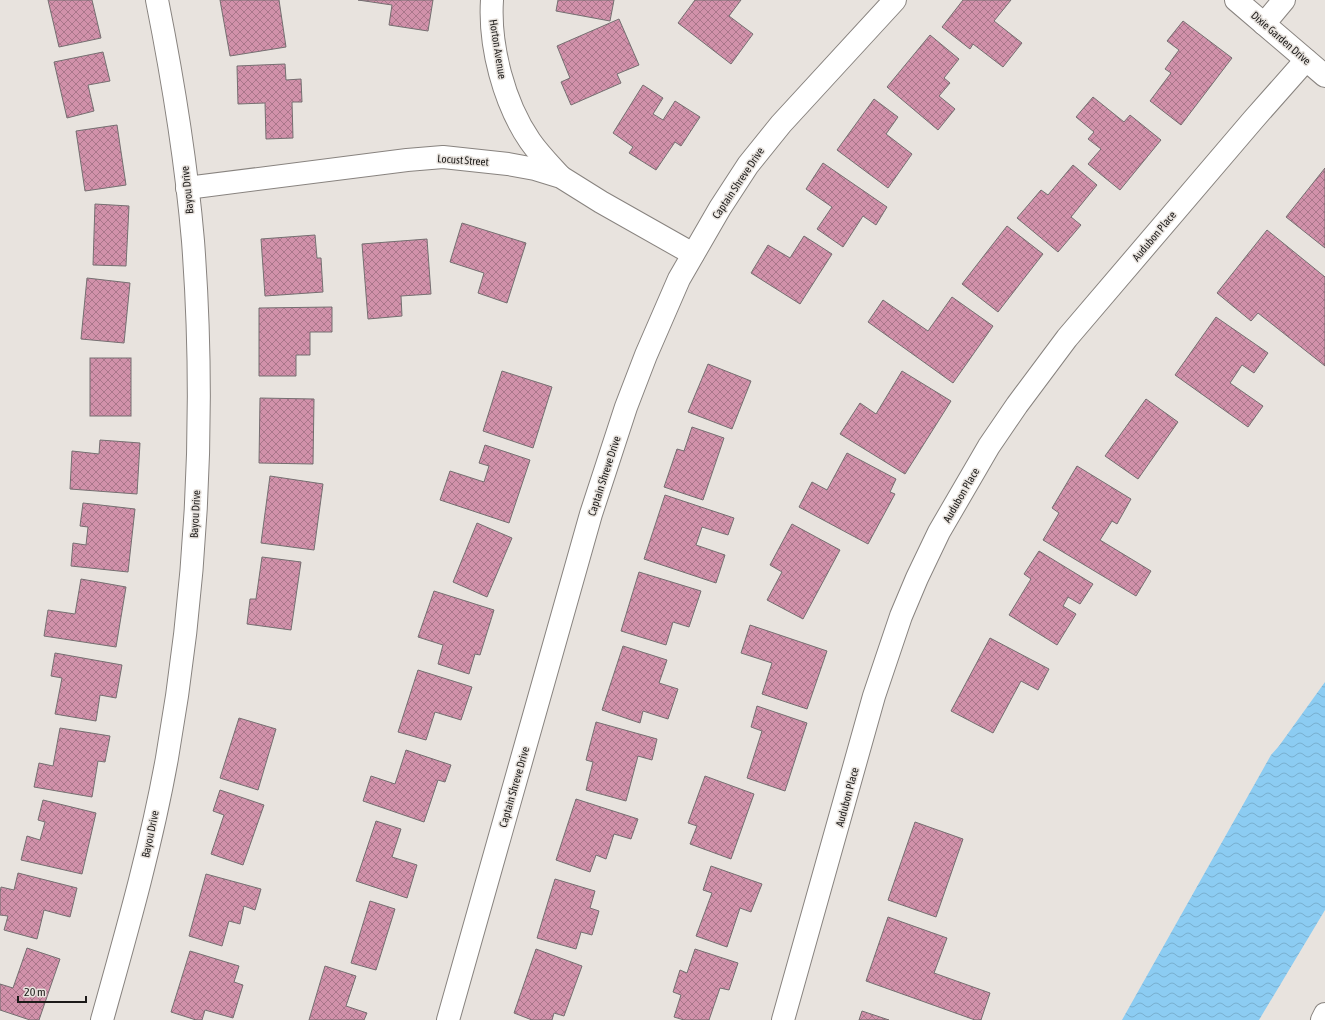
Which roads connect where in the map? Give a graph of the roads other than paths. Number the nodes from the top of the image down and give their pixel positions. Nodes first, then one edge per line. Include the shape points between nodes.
1 (157, 0) edge
2 (492, 0) edge
3 (895, 0) edge
4 (1236, 0) edge
5 (1284, 0) edge
6 (1264, 24) junction
7 (1306, 60) junction
8 (1325, 76) edge
9 (561, 177) junction
10 (187, 188) junction
11 (693, 254) junction
12 (1325, 1014) edge
13 (102, 1020) edge
14 (448, 1020) edge
15 (783, 1020) edge
16 (1322, 1020) edge

1 - 10 street, Bayou Drive via 179,120
2 - 9 street, Horton Avenue via 492,30 501,77 509,102 530,140
3 - 11 street, Captain Shreve Drive via 781,124 748,165
4 - 6 street, Dixie Garden Drive
5 - 6 street
6 - 7 street, Dixie Garden Drive
7 - 8 street, Dixie Garden Drive
7 - 15 street, Audubon Place via 1067,338 1017,404 939,532 901,616 874,696
9 - 10 street, Locust Street via 508,164 443,157
9 - 11 street, Locust Street
10 - 13 street, Bayou Drive via 193,242 199,432 196,519 185,640 166,762 141,878
11 - 14 street, Captain Shreve Drive via 679,279 646,355 591,514
12 - 16 street

